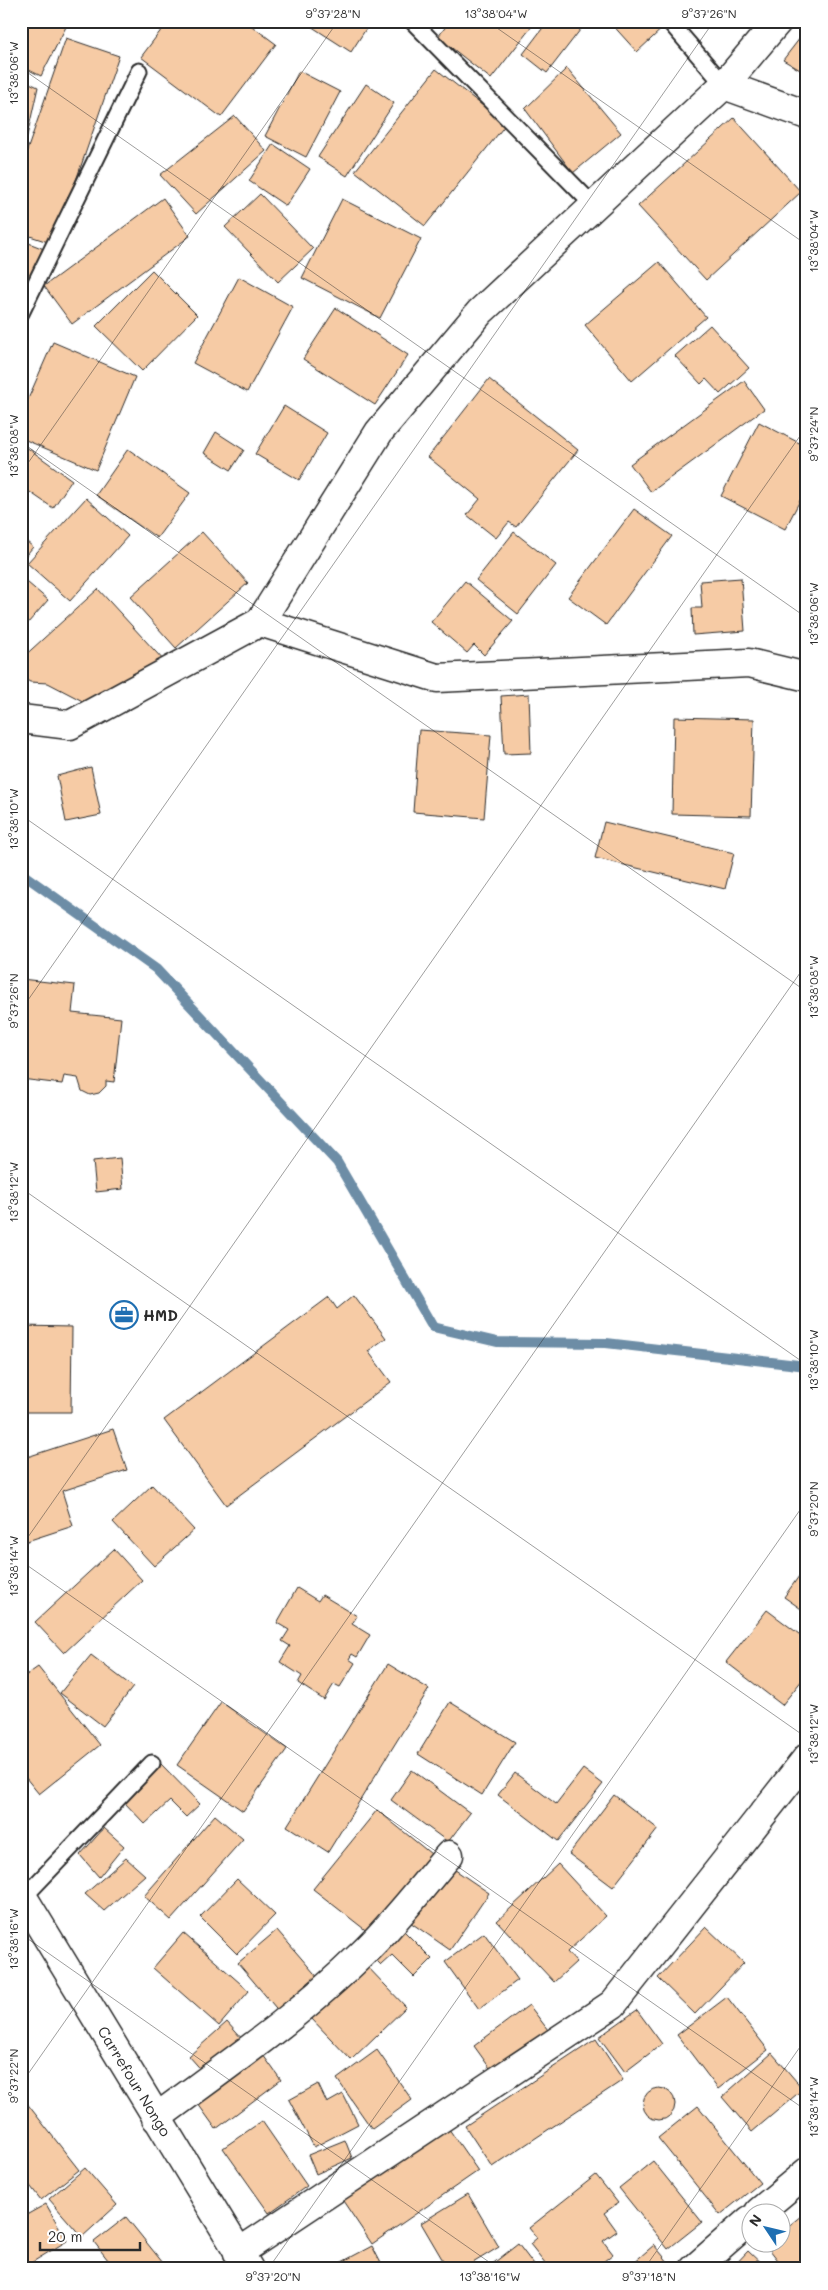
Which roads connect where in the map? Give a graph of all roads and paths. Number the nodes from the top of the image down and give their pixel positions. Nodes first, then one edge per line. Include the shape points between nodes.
1 (412, 21) edge
2 (669, 21) edge
3 (778, 21) edge
4 (139, 71) dead end
5 (724, 85) junction
6 (807, 115) edge
7 (594, 206) junction
8 (21, 313) edge
9 (260, 622) junction
10 (807, 676) edge
11 (21, 719) edge
12 (807, 1758) edge
13 (152, 1763) dead end
14 (448, 1855) dead end
15 (22, 1896) edge
16 (156, 2118) junction
17 (807, 2172) edge
18 (771, 2202) edge
19 (740, 2229) edge
20 (243, 2261) edge
21 (694, 2269) edge

1 - 7 lane
2 - 5 lane
3 - 5 street
4 - 8 lane
5 - 6 street
5 - 7 street
7 - 9 street via 480,312 379,432
9 - 10 street via 437,678 749,663
9 - 11 street via 70,725
12 - 20 street via 613,2004
13 - 15 lane
14 - 16 street via 361,1955 293,2016
15 - 16 street, Carrefour Nongo
16 - 20 street, Carrefour Nongo
17 - 18 street
19 - 21 street

